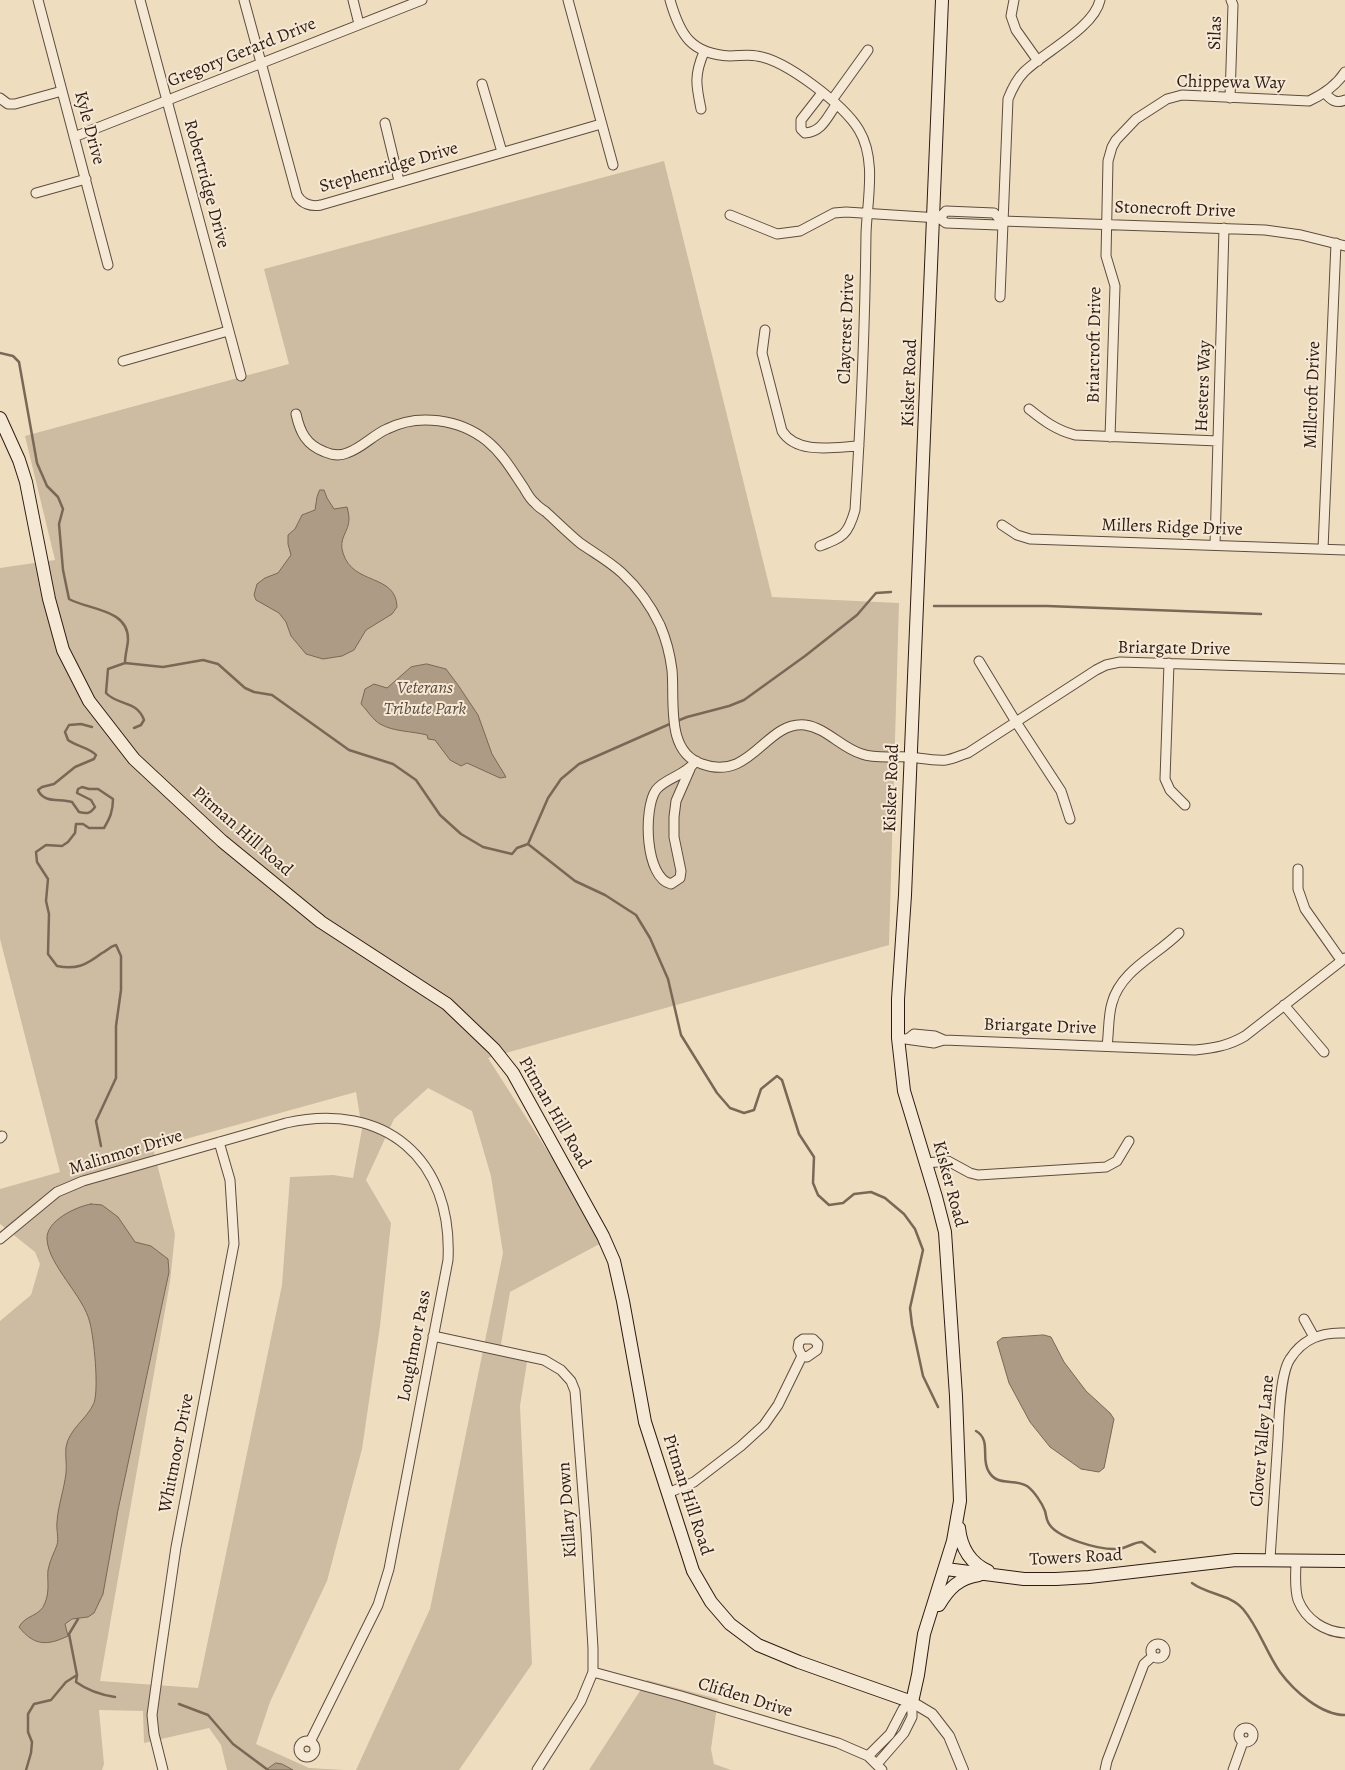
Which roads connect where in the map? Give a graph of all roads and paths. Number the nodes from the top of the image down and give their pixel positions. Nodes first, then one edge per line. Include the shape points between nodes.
1 (38, 0) edge
2 (140, 0) edge
3 (244, 0) edge
4 (353, 0) edge
5 (422, 0) edge
6 (568, 0) edge
7 (670, 0) edge
8 (942, 0) edge
9 (1014, 0) edge
10 (1100, 0) edge
11 (1231, 0) edge
12 (359, 24) junction
13 (868, 50) dead end
14 (704, 52) junction
15 (1038, 61) junction
16 (261, 62) junction
17 (1344, 76) edge
18 (482, 84) dead end
19 (62, 91) junction
20 (822, 93) junction
21 (1325, 93) junction
22 (0, 98) edge
23 (1230, 98) junction
24 (1345, 100) edge
25 (167, 101) junction
26 (834, 102) junction
27 (701, 109) dead end
28 (385, 123) dead end
29 (601, 124) junction
30 (74, 137) junction
31 (502, 152) junction
32 (612, 165) dead end
33 (86, 180) junction
34 (399, 181) junction
35 (36, 193) dead end
36 (867, 214) junction
37 (730, 215) dead end
38 (937, 217) junction
39 (1002, 221) junction
40 (1106, 224) junction
41 (1224, 228) junction
42 (1336, 243) junction
43 (1345, 246) edge
44 (108, 265) dead end
45 (1000, 297) dead end
46 (765, 330) dead end
47 (228, 331) junction
48 (123, 361) dead end
49 (241, 376) dead end
50 (1029, 409) dead end
51 (296, 414) dead end
52 (0, 418) edge
53 (1110, 437) junction
54 (4, 438) edge
55 (1218, 441) junction
56 (859, 446) junction
57 (1002, 526) dead end
58 (1215, 545) junction
59 (820, 546) dead end
60 (1323, 549) junction
61 (1345, 550) edge
62 (979, 661) dead end
63 (1169, 663) junction
64 (1345, 669) edge
65 (1016, 722) junction
66 (910, 757) junction
67 (696, 761) junction
68 (690, 769) junction
69 (1185, 805) dead end
70 (1070, 820) dead end
71 (1298, 869) dead end
72 (1179, 933) dead end
73 (1343, 959) edge
74 (1284, 1005) junction
75 (904, 1038) junction
76 (1107, 1046) junction
77 (1324, 1052) dead end
78 (1129, 1141) dead end
79 (220, 1142) junction
80 (926, 1163) junction
81 (0, 1239) edge
82 (1304, 1319) dead end
83 (1345, 1333) edge
84 (433, 1336) junction
85 (1314, 1337) junction
86 (802, 1356) dead end
87 (668, 1493) junction
88 (959, 1516) junction
89 (1270, 1560) junction
90 (1296, 1560) junction
91 (1345, 1561) edge
92 (946, 1569) junction
93 (988, 1574) junction
94 (1005, 1576) junction
95 (927, 1624) junction
96 (1345, 1633) edge
97 (1153, 1656) dead end
98 (592, 1672) junction
99 (912, 1702) junction
100 (894, 1727) junction
101 (904, 1733) junction
102 (310, 1742) dead end
103 (1243, 1742) dead end
104 (868, 1756) junction
105 (879, 1767) edge
106 (163, 1770) edge
107 (537, 1770) edge
108 (963, 1770) edge
109 (1105, 1770) edge
110 (1233, 1770) edge

1 - 19 street, Kyle Drive
2 - 25 street, Robertridge Drive
3 - 16 street, Stephenridge Drive
4 - 12 street
5 - 12 street, Gregory Gerard Drive
6 - 29 street
7 - 14 street via 687,39
8 - 38 main road, Kisker Road
9 - 15 street via 1011,16 1016,30
10 - 15 street via 1093,17
11 - 23 street, Silas
12 - 16 street, Gregory Gerard Drive
13 - 26 street
14 - 20 street, Claycrest Drive via 729,56 756,55 769,59 784,65
14 - 27 street via 696,78
15 - 39 street via 1024,71 1008,99
16 - 25 street, Gregory Gerard Drive
16 - 34 street, Stephenridge Drive via 297,195 302,202 315,206
17 - 21 street, Chippewa Way
18 - 31 street
19 - 22 street via 15,104 8,104
19 - 30 street, Kyle Drive
20 - 26 street, Claycrest Drive
20 - 26 street via 801,120 801,129 805,133 819,130
21 - 23 street, Chippewa Way via 1309,101
21 - 24 street via 1331,100
23 - 40 street, Chippewa Way via 1182,95 1167,99 1120,134 1108,161
25 - 30 street, Gregory Gerard Drive
25 - 47 street, Robertridge Drive
26 - 36 street, Claycrest Drive via 847,114 867,147
28 - 34 street
29 - 31 street, Stephenridge Drive
29 - 32 street
30 - 33 street, Kyle Drive
31 - 34 street, Stephenridge Drive
33 - 35 street
33 - 44 street, Kyle Drive
36 - 37 street, Stonecroft Drive via 834,213 800,231 777,234
36 - 38 street, Stonecroft Drive
36 - 56 street, Claycrest Drive
38 - 39 street, Stonecroft Drive via 946,223 998,225
38 - 66 main road, Kisker Road
39 - 40 street, Stonecroft Drive
39 - 45 street
40 - 41 street, Stonecroft Drive
40 - 53 street, Briarcroft Drive via 1106,256 1115,286
41 - 42 street, Stonecroft Drive via 1265,230
41 - 55 street, Hesters Way
42 - 43 street, Stonecroft Drive
42 - 60 street, Millcroft Drive
46 - 56 street via 762,353 786,437 805,447
47 - 48 street
47 - 49 street, Robertridge Drive
50 - 53 street via 1060,431
51 - 67 street via 309,444 338,455 401,423 434,420 478,434 499,452 534,502 580,543 622,572 650,607 669,650 678,743
52 - 54 main road, Pitman Hill Road
53 - 55 street
54 - 87 main road, Pitman Hill Road via 19,460 26,482 49,599 63,650 88,701 134,759 222,841 321,922 447,1004 513,1072 614,1262 645,1422
55 - 58 street, Hesters Way
56 - 59 street, Claycrest Drive via 855,510 850,528 838,539
57 - 58 street, Millers Ridge Drive via 1030,539
58 - 60 street, Millers Ridge Drive
60 - 61 street, Millers Ridge Drive
62 - 65 street
63 - 64 street, Briargate Drive
63 - 65 street, Briargate Drive via 1120,662 1106,665
63 - 69 street via 1165,779 1170,790
65 - 66 street, Briargate Drive via 968,753 946,760
65 - 70 street via 1061,791
66 - 67 street, Briargate Drive via 863,755 818,729 804,725 782,730 742,762 728,767 712,767
66 - 75 main road, Kisker Road via 898,999
67 - 68 street
68 - 68 street via 656,791 648,818 647,834 654,864 661,878 671,884 680,878 674,837 676,801
71 - 73 street via 1298,889 1304,909
72 - 76 street via 1121,982 1111,1005
73 - 74 street, Briargate Drive
74 - 76 street, Briargate Drive via 1245,1036 1218,1048
74 - 77 street
75 - 76 street, Briargate Drive via 914,1034 944,1040
75 - 80 main road, Kisker Road via 901,1051 904,1091
78 - 80 street via 1118,1161 1106,1167 978,1175 948,1161
79 - 81 street, Malinmor Drive via 83,1181 57,1192
79 - 84 street, Loughmor Pass via 307,1118 342,1119 358,1121 394,1136 418,1154 437,1187 449,1227 448,1260
79 - 106 street, Whitmoor Drive via 230,1180 234,1244 176,1547 152,1715
80 - 88 main road, Kisker Road via 945,1232 956,1396
82 - 85 street
83 - 85 street, Clover Valley Lane
84 - 98 street, Killary Down via 544,1360 561,1370 571,1381 575,1391 587,1551
84 - 102 street, Loughmor Pass via 389,1569 378,1604
85 - 89 street, Clover Valley Lane via 1288,1360 1284,1375
86 - 87 street via 778,1405 764,1425 694,1482
87 - 99 main road, Pitman Hill Road via 693,1571 711,1602 730,1624 758,1645
88 - 92 main road, Kisker Road
88 - 94 main road via 961,1538 972,1561 981,1568
89 - 90 main road, Towers Road
89 - 94 main road, Towers Road via 1236,1560 1089,1578 1024,1579
90 - 91 main road, Towers Road
90 - 96 street via 1298,1600 1307,1614 1319,1626
92 - 93 main road, Towers Road
92 - 95 main road
93 - 94 main road, Towers Road
93 - 95 main road via 963,1580 951,1587
95 - 99 main road
97 - 109 street via 1144,1664
98 - 104 street, Clifden Drive via 838,1743
98 - 107 street, Killary Down via 581,1701
99 - 100 street via 903,1709
99 - 101 street via 912,1717
99 - 108 street, Pitman Hill Road via 932,1714 949,1736
100 - 101 street
100 - 104 street
101 - 105 street
103 - 110 street
104 - 105 street, Clifden Drive

